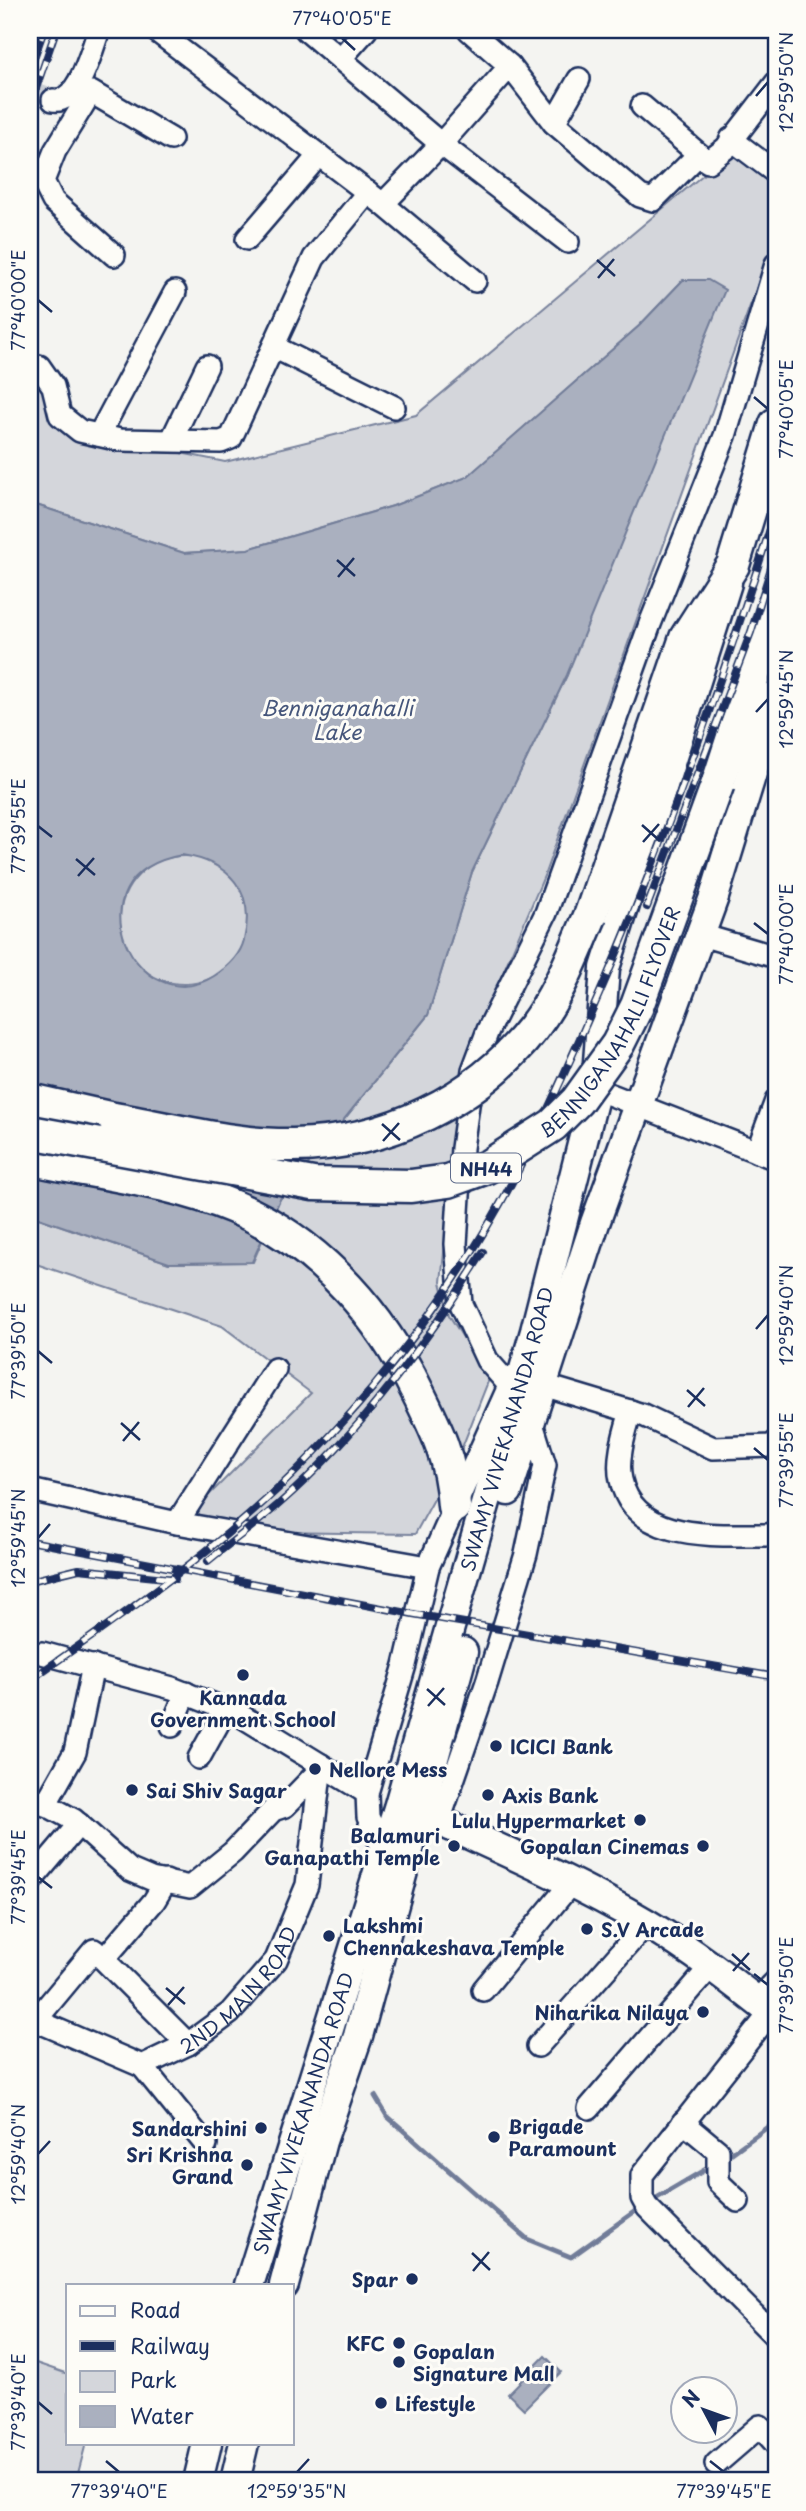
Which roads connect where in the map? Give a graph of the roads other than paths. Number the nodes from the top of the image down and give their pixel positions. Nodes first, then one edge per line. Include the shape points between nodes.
1 (99, 30) edge
2 (155, 30) edge
3 (306, 30) edge
4 (366, 30) edge
5 (468, 30) edge
6 (341, 58) junction
7 (510, 66) junction
8 (579, 79) dead end
9 (776, 83) edge
10 (642, 106) dead end
11 (554, 123) junction
12 (69, 128) junction
13 (171, 139) dead end
14 (731, 139) junction
15 (441, 144) junction
16 (319, 155) junction
17 (698, 155) junction
18 (776, 173) edge
19 (375, 198) junction
20 (247, 239) dead end
21 (568, 242) dead end
22 (114, 255) dead end
23 (776, 264) edge
24 (475, 281) dead end
25 (175, 292) dead end
26 (274, 347) junction
27 (39, 366) dead end
28 (207, 366) dead end
29 (394, 407) dead end
30 (776, 424) edge
31 (99, 435) junction
32 (172, 439) junction
33 (733, 565) junction
34 (776, 606) edge
35 (776, 695) edge
36 (701, 934) junction
37 (776, 957) edge
38 (596, 1089) junction
39 (30, 1100) edge
40 (776, 1101) edge
41 (638, 1104) junction
42 (30, 1132) edge
43 (30, 1148) edge
44 (766, 1155) edge
45 (535, 1331) junction
46 (275, 1368) dead end
47 (509, 1385) junction
48 (543, 1385) junction
49 (631, 1411) junction
50 (776, 1442) edge
51 (30, 1490) edge
52 (454, 1506) junction
53 (177, 1523) junction
54 (776, 1531) edge
55 (428, 1567) junction
56 (42, 1653) dead end
57 (93, 1666) junction
58 (186, 1693) junction
59 (226, 1709) junction
60 (172, 1726) dead end
61 (199, 1758) dead end
62 (321, 1767) junction
63 (367, 1793) junction
64 (37, 1800) edge
65 (427, 1822) junction
66 (79, 1824) junction
67 (383, 1849) junction
68 (166, 1881) junction
69 (30, 1882) edge
70 (572, 1882) junction
71 (647, 1923) junction
72 (104, 1959) junction
73 (712, 1965) junction
74 (483, 1990) dead end
75 (770, 2002) edge
76 (32, 2022) edge
77 (188, 2044) junction
78 (538, 2046) dead end
79 (142, 2066) junction
80 (589, 2108) dead end
81 (683, 2122) junction
82 (206, 2145) dead end
83 (738, 2201) dead end
84 (249, 2284) edge
85 (284, 2284) edge
86 (776, 2337) edge
87 (207, 2444) edge
88 (244, 2444) edge
89 (776, 2444) edge
90 (716, 2464) dead end
91 (198, 2481) edge
92 (235, 2481) edge

1 - 12 street via 72,95 57,100
2 - 16 street
3 - 6 street
4 - 6 street
5 - 7 street
6 - 15 street
7 - 11 street
7 - 15 street
8 - 11 street
9 - 14 street
10 - 17 street
11 - 17 street via 622,182 653,200
12 - 13 street via 91,92
12 - 22 street via 43,181 53,201
14 - 17 street via 708,162
14 - 18 street
15 - 19 street
15 - 21 street
16 - 19 street
16 - 20 street
19 - 24 street
19 - 26 street via 314,258
23 - 47 street via 725,436 650,624 547,912 473,1070 456,1244 461,1304 487,1360
25 - 31 street
26 - 29 street
26 - 32 street via 231,438 221,442
27 - 31 street via 53,386 65,421 80,431
28 - 32 street
30 - 33 highway
31 - 32 street via 120,440
33 - 38 main road, SWAMY VIVEKANANDA ROAD via 605,968
33 - 39 highway, bridge via 685,638 591,914 563,979 534,1026 505,1060 471,1088 432,1112 388,1129 342,1141 292,1145 231,1140
34 - 42 highway, BENNIGANAHALLI FLYOVER / NH44, bridge via 637,1006 600,1071 553,1125 487,1167 448,1181 411,1186 313,1184
35 - 36 main road, SWAMY VIVEKANANDA ROAD
36 - 37 street
36 - 41 main road, SWAMY VIVEKANANDA ROAD
38 - 41 street
38 - 45 main road, SWAMY VIVEKANANDA ROAD
40 - 44 street
41 - 44 street
41 - 48 main road, SWAMY VIVEKANANDA ROAD
43 - 52 highway via 43,1161 186,1192 233,1207 302,1246 336,1275 384,1331 443,1441
45 - 47 street
45 - 67 main road, SWAMY VIVEKANANDA ROAD
46 - 53 street
47 - 52 street
48 - 49 street
48 - 65 main road, SWAMY VIVEKANANDA ROAD via 500,1516
49 - 50 street via 712,1448 772,1446
49 - 54 street via 622,1445 620,1480 633,1507 666,1529 714,1534 770,1535
51 - 53 street
52 - 55 street
53 - 55 street
55 - 63 street
56 - 57 street
57 - 58 street
57 - 64 street via 75,1752
58 - 59 street
58 - 60 street
59 - 61 street
59 - 62 street
62 - 63 street
62 - 68 street via 285,1806 273,1810 233,1852 190,1887
62 - 77 street, 2ND MAIN ROAD via 307,1885 276,1960 230,2013
63 - 67 street via 368,1817
64 - 66 street
65 - 70 main road
65 - 85 main road, SWAMY VIVEKANANDA ROAD via 322,2141
66 - 68 street via 130,1870
66 - 69 street
67 - 84 main road, SWAMY VIVEKANANDA ROAD
68 - 72 street
70 - 71 main road
70 - 74 street
71 - 73 main road
71 - 78 street
72 - 76 street via 94,1950
72 - 77 street
73 - 75 main road
73 - 80 street
75 - 81 street
76 - 79 street
77 - 79 street, 2ND MAIN ROAD
79 - 82 street
81 - 83 street via 719,2158 718,2182
81 - 86 street via 642,2175 644,2203
87 - 91 main road
88 - 92 main road
89 - 90 street via 760,2426

